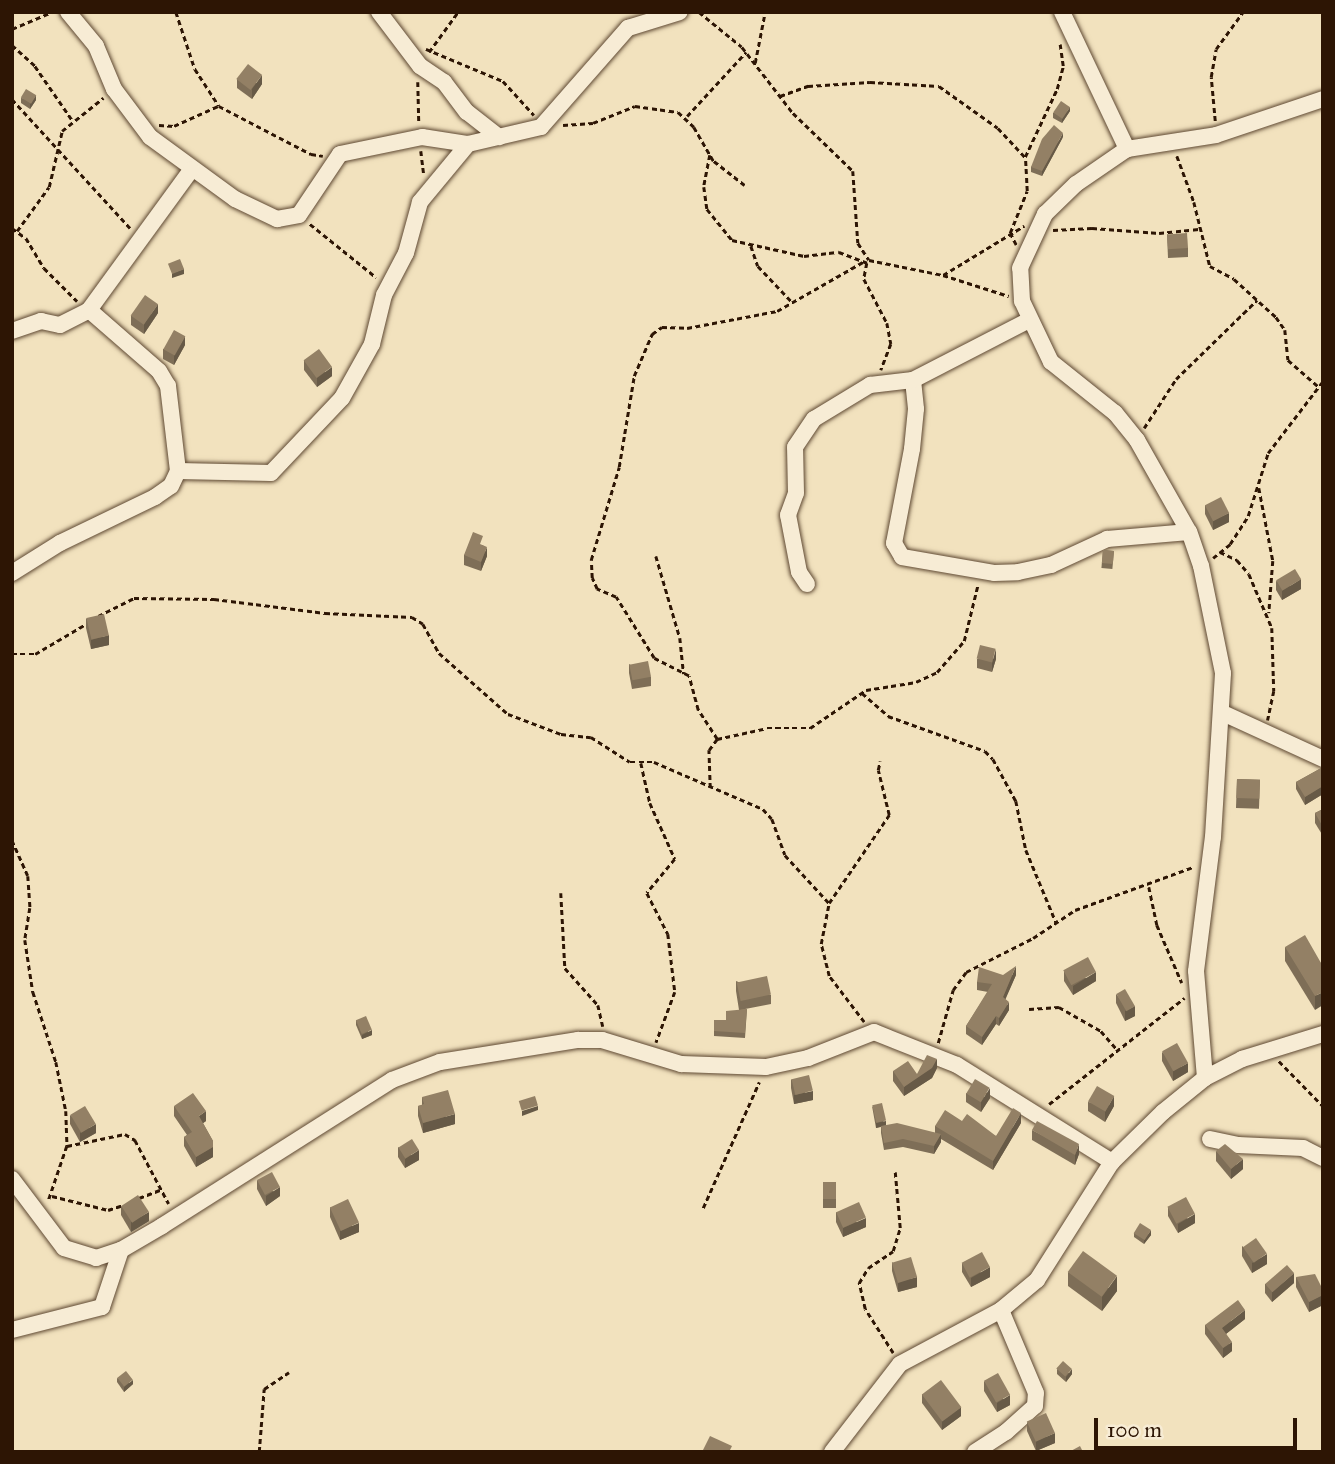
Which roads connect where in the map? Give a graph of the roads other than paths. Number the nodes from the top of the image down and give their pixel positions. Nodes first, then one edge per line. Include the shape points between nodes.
1 (68, 12) edge
2 (379, 12) edge
3 (680, 12) edge
4 (1062, 12) edge
5 (1323, 99) edge
6 (499, 137) junction
7 (468, 144) junction
8 (1126, 149) junction
9 (191, 170) junction
10 (89, 310) junction
11 (1029, 320) junction
12 (12, 331) edge
13 (913, 380) junction
14 (178, 471) junction
15 (1189, 531) junction
16 (12, 573) edge
17 (807, 584) dead end
18 (1223, 713) junction
19 (1323, 759) edge
20 (1323, 1034) edge
21 (1205, 1077) junction
22 (1210, 1139) dead end
23 (1323, 1158) edge
24 (1112, 1162) junction
25 (12, 1180) edge
26 (121, 1250) junction
27 (1000, 1310) junction
28 (12, 1330) edge
29 (832, 1452) edge
30 (975, 1452) edge

1 - 9 street via 96,46 114,89 138,123
2 - 6 street via 421,67 444,82 476,120
3 - 6 street via 628,28 582,77 550,122
4 - 8 street
5 - 8 street via 1216,135
6 - 7 street
7 - 9 street via 422,137 340,154 299,215 277,219
7 - 14 street via 427,189 407,253 388,286 359,372 342,398 277,468 254,474
8 - 11 street via 1076,184 1045,214 1024,251 1022,300
9 - 10 street
10 - 12 street via 61,325 41,321
10 - 14 street via 159,371 168,386
11 - 13 street
11 - 15 street via 1051,362 1115,413 1136,440
13 - 15 street via 913,436 894,543 902,557 984,572 1051,565 1107,539
13 - 17 street via 870,385 822,413 794,447 796,493 788,515 799,572
14 - 16 street via 171,486 155,497 60,543
15 - 18 street via 1202,566 1223,673
18 - 19 street
18 - 21 street via 1192,992
20 - 21 street via 1266,1049
21 - 24 street
22 - 23 street via 1303,1148
24 - 26 street via 1038,1113 935,1055 874,1032 808,1058 766,1067 681,1064 602,1040 539,1043 410,1072
24 - 27 street via 1037,1280
25 - 26 street via 54,1239 73,1254 96,1258
26 - 28 street via 102,1307
27 - 29 street via 900,1364
27 - 30 street via 1036,1393 1035,1406

